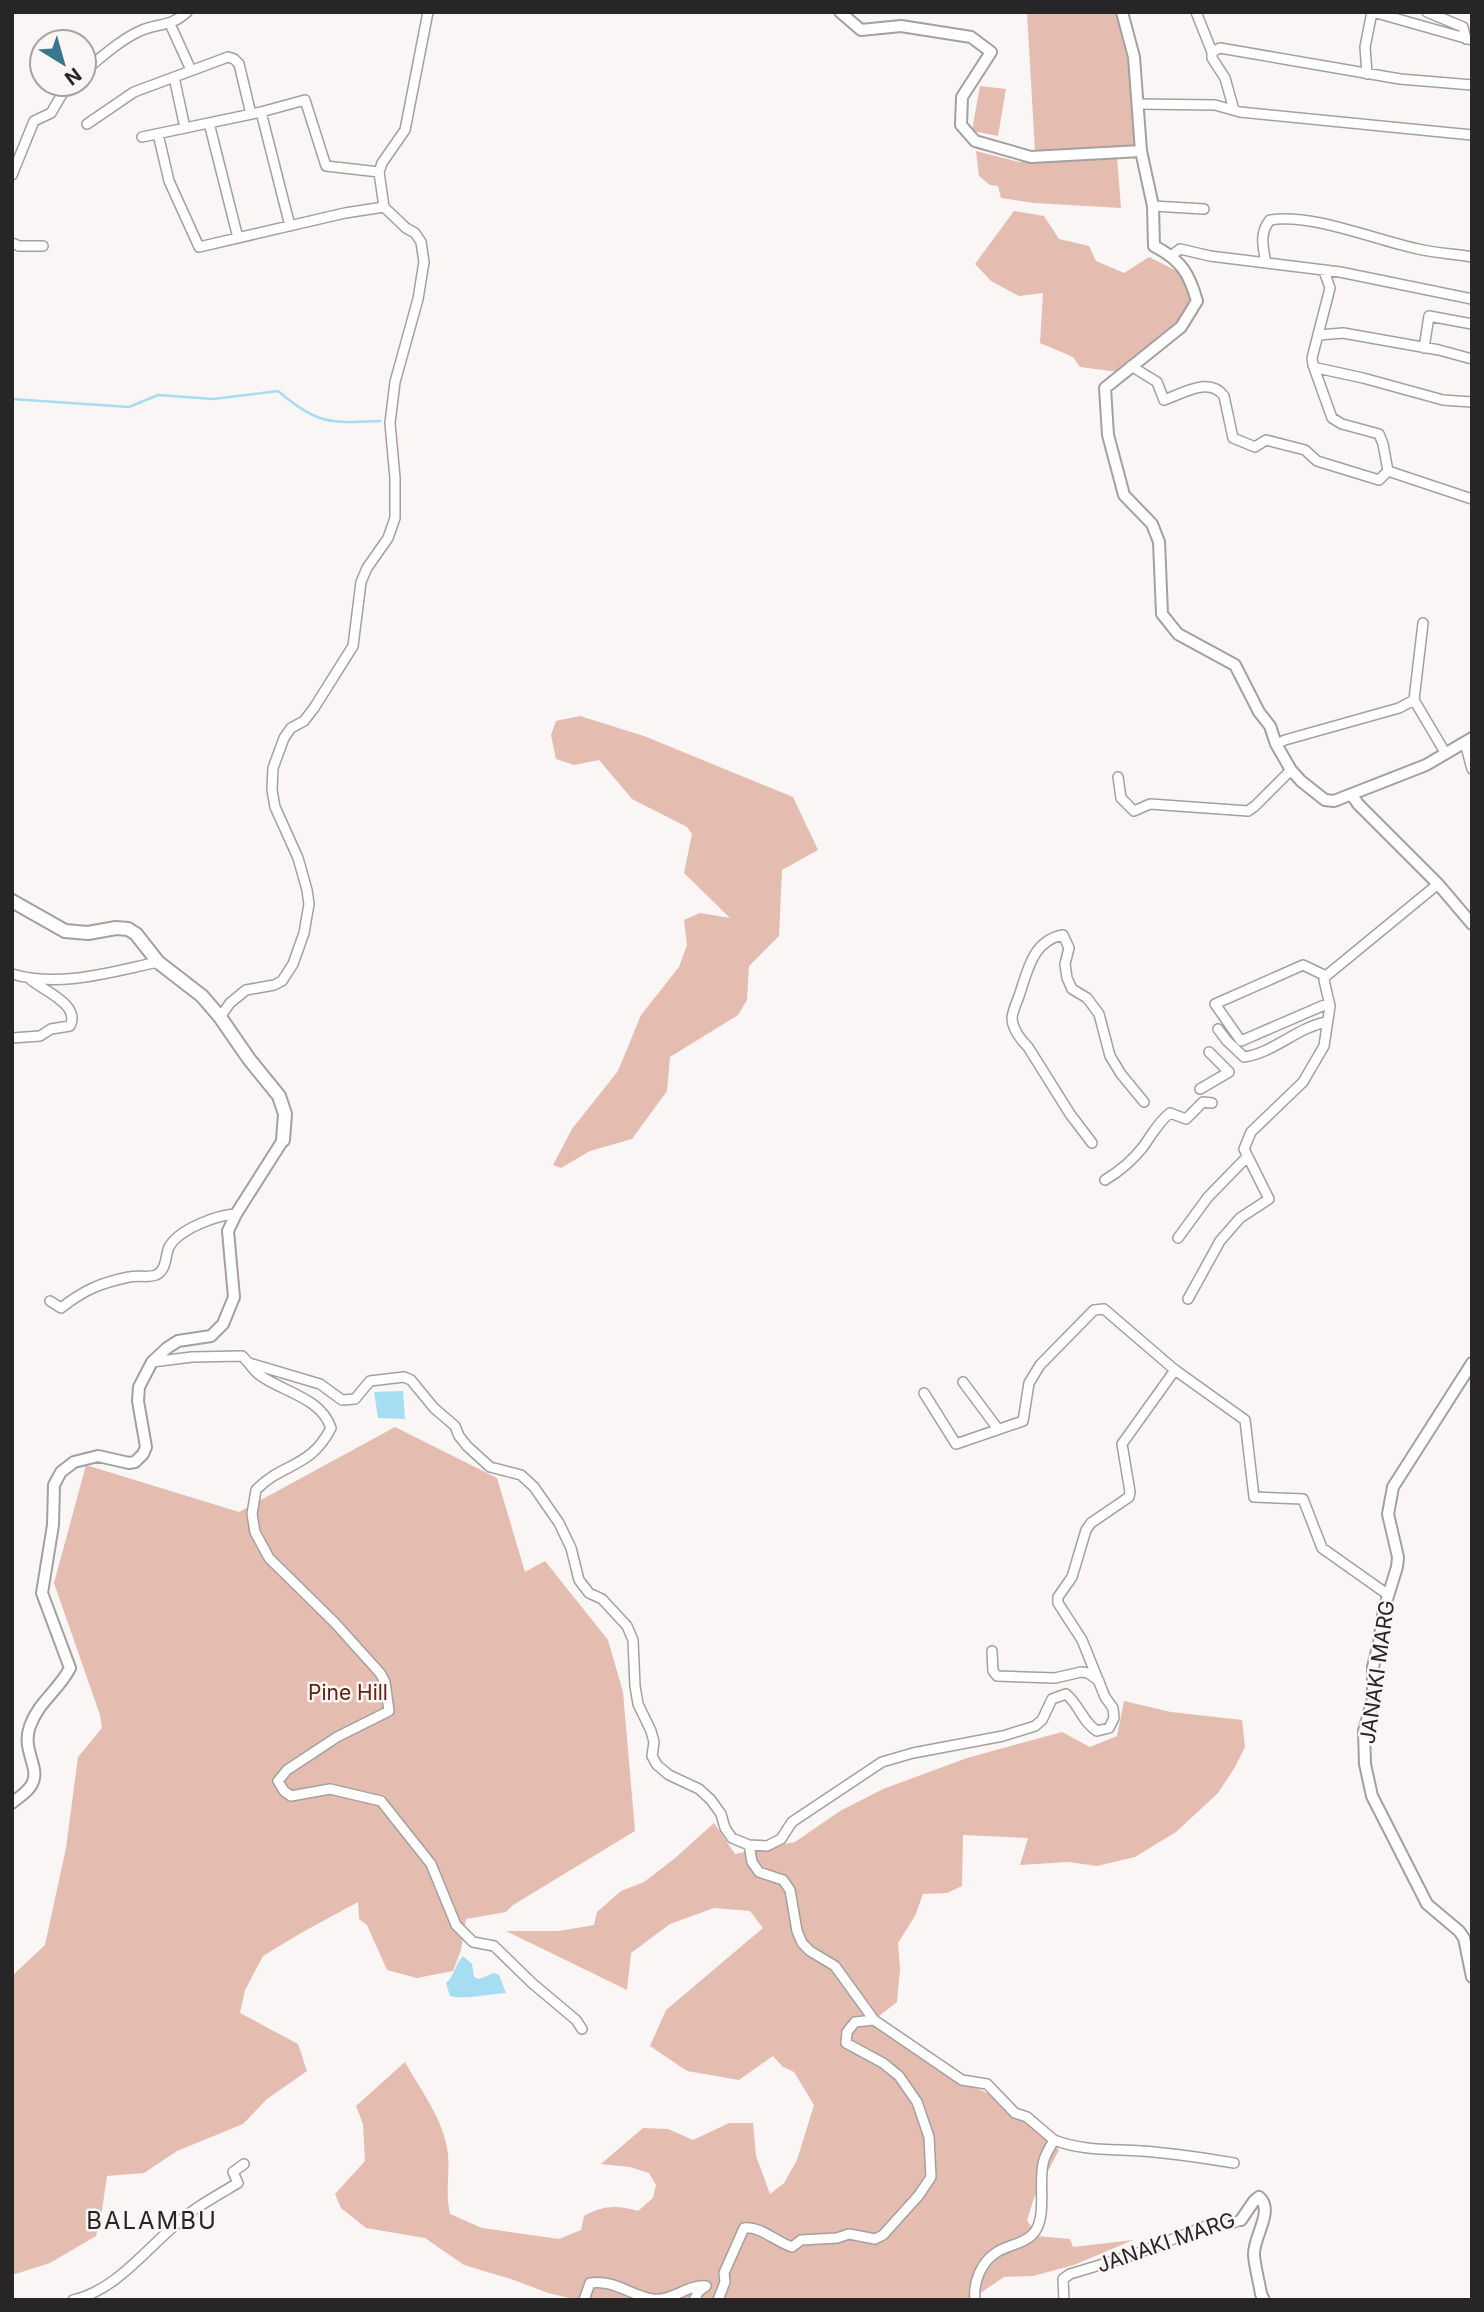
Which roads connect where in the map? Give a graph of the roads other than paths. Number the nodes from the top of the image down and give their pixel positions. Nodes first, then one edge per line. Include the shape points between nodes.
1 (187, 12) edge
2 (428, 12) edge
3 (840, 12) edge
4 (1122, 12) edge
5 (1196, 12) edge
6 (1373, 12) edge
7 (1427, 12) edge
8 (170, 24) junction
9 (1469, 40) edge
10 (1212, 52) junction
11 (98, 60) edge
12 (191, 70) junction
13 (1367, 74) junction
14 (174, 77) junction
15 (1472, 85) edge
16 (60, 98) edge
17 (1138, 104) junction
18 (1234, 110) junction
19 (256, 113) junction
20 (209, 123) junction
21 (87, 124) dead end
22 (186, 128) junction
23 (158, 134) junction
24 (1472, 135) edge
25 (142, 137) dead end
26 (1141, 151) junction
27 (379, 172) junction
28 (12, 175) edge
29 (1153, 206) junction
30 (384, 207) junction
31 (1204, 209) dead end
32 (290, 226) junction
33 (239, 238) junction
34 (12, 243) edge
35 (43, 246) dead end
36 (1172, 255) junction
37 (1472, 257) edge
38 (1266, 263) junction
39 (1324, 271) junction
40 (1472, 299) edge
41 (1472, 324) edge
42 (1319, 335) junction
43 (1424, 348) junction
44 (1472, 359) edge
45 (1313, 365) junction
46 (1131, 366) junction
47 (1472, 402) edge
48 (1388, 471) junction
49 (1472, 499) edge
50 (1423, 623) dead end
51 (1415, 699) junction
52 (1468, 740) edge
53 (1276, 744) junction
54 (1447, 754) junction
55 (1472, 769) edge
56 (1292, 770) junction
57 (1118, 777) dead end
58 (1352, 796) junction
59 (1438, 884) junction
60 (12, 901) edge
61 (1472, 924) edge
62 (158, 962) junction
63 (12, 974) edge
64 (1326, 976) junction
65 (30, 979) junction
66 (1329, 1003) junction
67 (220, 1017) junction
68 (1327, 1022) junction
69 (1218, 1029) dead end
70 (12, 1038) edge
71 (1209, 1052) dead end
72 (1200, 1089) dead end
73 (1144, 1102) dead end
74 (1212, 1103) dead end
75 (284, 1140) joint
76 (1092, 1143) dead end
77 (1247, 1157) junction
78 (1105, 1180) dead end
79 (236, 1214) junction
80 (1178, 1238) dead end
81 (1188, 1299) dead end
82 (50, 1301) dead end
83 (152, 1362) junction
84 (249, 1363) junction
85 (1472, 1363) edge
86 (1175, 1370) junction
87 (963, 1381) dead end
88 (924, 1393) dead end
89 (998, 1429) junction
90 (1387, 1594) junction
91 (992, 1651) dead end
92 (1100, 1681) junction
93 (12, 1803) edge
94 (748, 1845) junction
95 (1472, 1977) edge
96 (874, 2020) junction
97 (582, 2029) dead end
98 (1054, 2140) junction
99 (1234, 2163) dead end
100 (244, 2164) dead end
101 (1241, 2220) joint
102 (73, 2300) edge
103 (584, 2300) edge
104 (694, 2300) edge
105 (718, 2300) edge
106 (975, 2300) edge
107 (1064, 2300) edge
108 (1264, 2300) edge

1 - 8 street
2 - 27 street via 405,130
3 - 26 street via 861,30 901,26 971,37 991,52 962,97 961,125 975,141 1031,157
4 - 17 street via 1134,57
5 - 10 street
6 - 9 street
6 - 13 street via 1366,47
7 - 9 street via 1463,27
8 - 11 street via 128,37
8 - 12 street
10 - 13 street via 1220,48
10 - 18 street
12 - 14 street
12 - 19 street via 221,58 234,59
13 - 15 street
14 - 21 street via 134,92
14 - 22 street
16 - 28 street via 51,113 34,121
17 - 18 street via 1215,105
17 - 26 street
18 - 24 street
19 - 20 street
19 - 27 street via 305,100 326,166
19 - 32 street
20 - 22 street
20 - 33 street
22 - 23 street
23 - 25 street
23 - 33 street via 169,181 199,247
26 - 29 street
27 - 30 street
29 - 31 street
29 - 36 street via 1154,246
30 - 32 street
30 - 67 street via 415,233 424,262 395,382 390,423 395,518 360,582 353,646 314,708 284,738 273,768 275,807 298,859 309,904 293,964 282,981 246,990
32 - 33 street
34 - 35 street
36 - 38 street via 1180,249
36 - 46 street via 1191,277 1197,301 1181,327
37 - 38 street via 1419,250 1337,227 1282,218 1265,226
38 - 39 street
39 - 40 street
39 - 42 street via 1330,288
41 - 43 street via 1429,316
42 - 43 street via 1343,333
42 - 45 street
43 - 44 street
45 - 47 street via 1443,400
45 - 48 street via 1332,418 1378,433
46 - 48 street via 1157,382 1164,400 1202,386 1220,390 1233,438 1255,447 1266,440 1305,450 1317,461 1379,480
46 - 53 street via 1105,388 1108,435 1124,495 1152,524 1159,542 1162,614 1178,634 1235,665
48 - 49 street
50 - 51 street
51 - 53 street via 1399,708
51 - 54 street
52 - 54 street
52 - 55 street
53 - 56 street
54 - 58 street
56 - 57 street via 1248,811 1150,804 1134,811 1121,798
56 - 58 street via 1325,800
58 - 59 street
59 - 61 street
59 - 64 street
60 - 62 main road via 65,931 128,929
62 - 65 street via 64,980
62 - 67 main road via 202,996
63 - 65 street
64 - 66 street
64 - 66 street via 1303,965 1215,1004 1241,1041
65 - 70 street via 60,999 72,1021 40,1036
66 - 68 street
67 - 75 main road via 279,1096 285,1114
68 - 69 street via 1244,1057
68 - 77 street via 1324,1045 1303,1082 1251,1132 1244,1149
71 - 72 street via 1229,1072
73 - 76 street via 1110,1056 1099,1014 1087,998 1072,989 1065,964 1069,948 1063,935 1045,941 1032,958 1012,1018 1018,1038 1028,1046
74 - 78 street via 1203,1102 1186,1119 1170,1113 1164,1117 1132,1160
75 - 79 street
77 - 80 street via 1208,1197
77 - 81 street via 1269,1199 1240,1218 1220,1241
79 - 82 street via 181,1234 153,1276 101,1283 61,1308
79 - 83 street via 228,1231 234,1297 223,1324 211,1336 178,1341
83 - 84 street via 242,1356
83 - 93 street via 139,1387 143,1454 129,1463 98,1456 74,1462 54,1485 42,1593 70,1668 29,1728 27,1749 34,1778 29,1789
84 - 94 street via 320,1384 342,1400 355,1399 370,1381 411,1380 490,1467 521,1475 534,1487 563,1531 579,1580 627,1626 633,1640 638,1704 654,1742 652,1756 657,1765 705,1794 732,1838
84 - 97 street via 260,1376 304,1398 328,1418 331,1428 323,1444 306,1459 256,1490 255,1532 269,1558 380,1673 389,1711 337,1737 278,1781 291,1796 330,1789 381,1801 430,1864 456,1925 473,1942 494,1946
85 - 90 street, JANAKI MARG via 1393,1487 1388,1514 1398,1557
86 - 89 street via 1104,1309 1094,1310 1040,1365 1029,1383 1023,1421
86 - 90 street via 1245,1420 1254,1497 1303,1499 1322,1548
86 - 92 street via 1122,1444 1129,1497 1086,1530 1072,1577 1058,1597
87 - 89 street
88 - 89 street via 956,1444
90 - 95 street, JANAKI MARG via 1373,1667 1373,1699 1364,1731 1367,1780 1427,1904 1464,1938
91 - 92 street via 997,1676 1055,1678 1081,1672
92 - 94 street via 1114,1718 1103,1731 1092,1728 1072,1698 1059,1695 1035,1726 882,1762 792,1822 781,1839 766,1846
94 - 96 street via 759,1872 783,1880 790,1890 802,1943 835,1966
96 - 98 street via 962,2080 987,2084 1015,2113 1027,2117
96 - 105 street via 855,2022 846,2043 899,2076 917,2102 929,2137 931,2178 893,2225 875,2239 849,2234 801,2240 792,2247 760,2230 744,2228 724,2273
98 - 99 street
98 - 106 street via 1043,2161 1043,2191 1033,2234 997,2252 986,2263 974,2287
100 - 102 street via 233,2172 238,2183 175,2224 124,2272
101 - 107 street, JANAKI MARG via 1206,2226 1070,2274 1063,2279
101 - 108 street, JANAKI MARG via 1254,2200 1264,2201 1266,2211 1254,2254
103 - 104 street via 590,2283 599,2281 652,2299 706,2286

